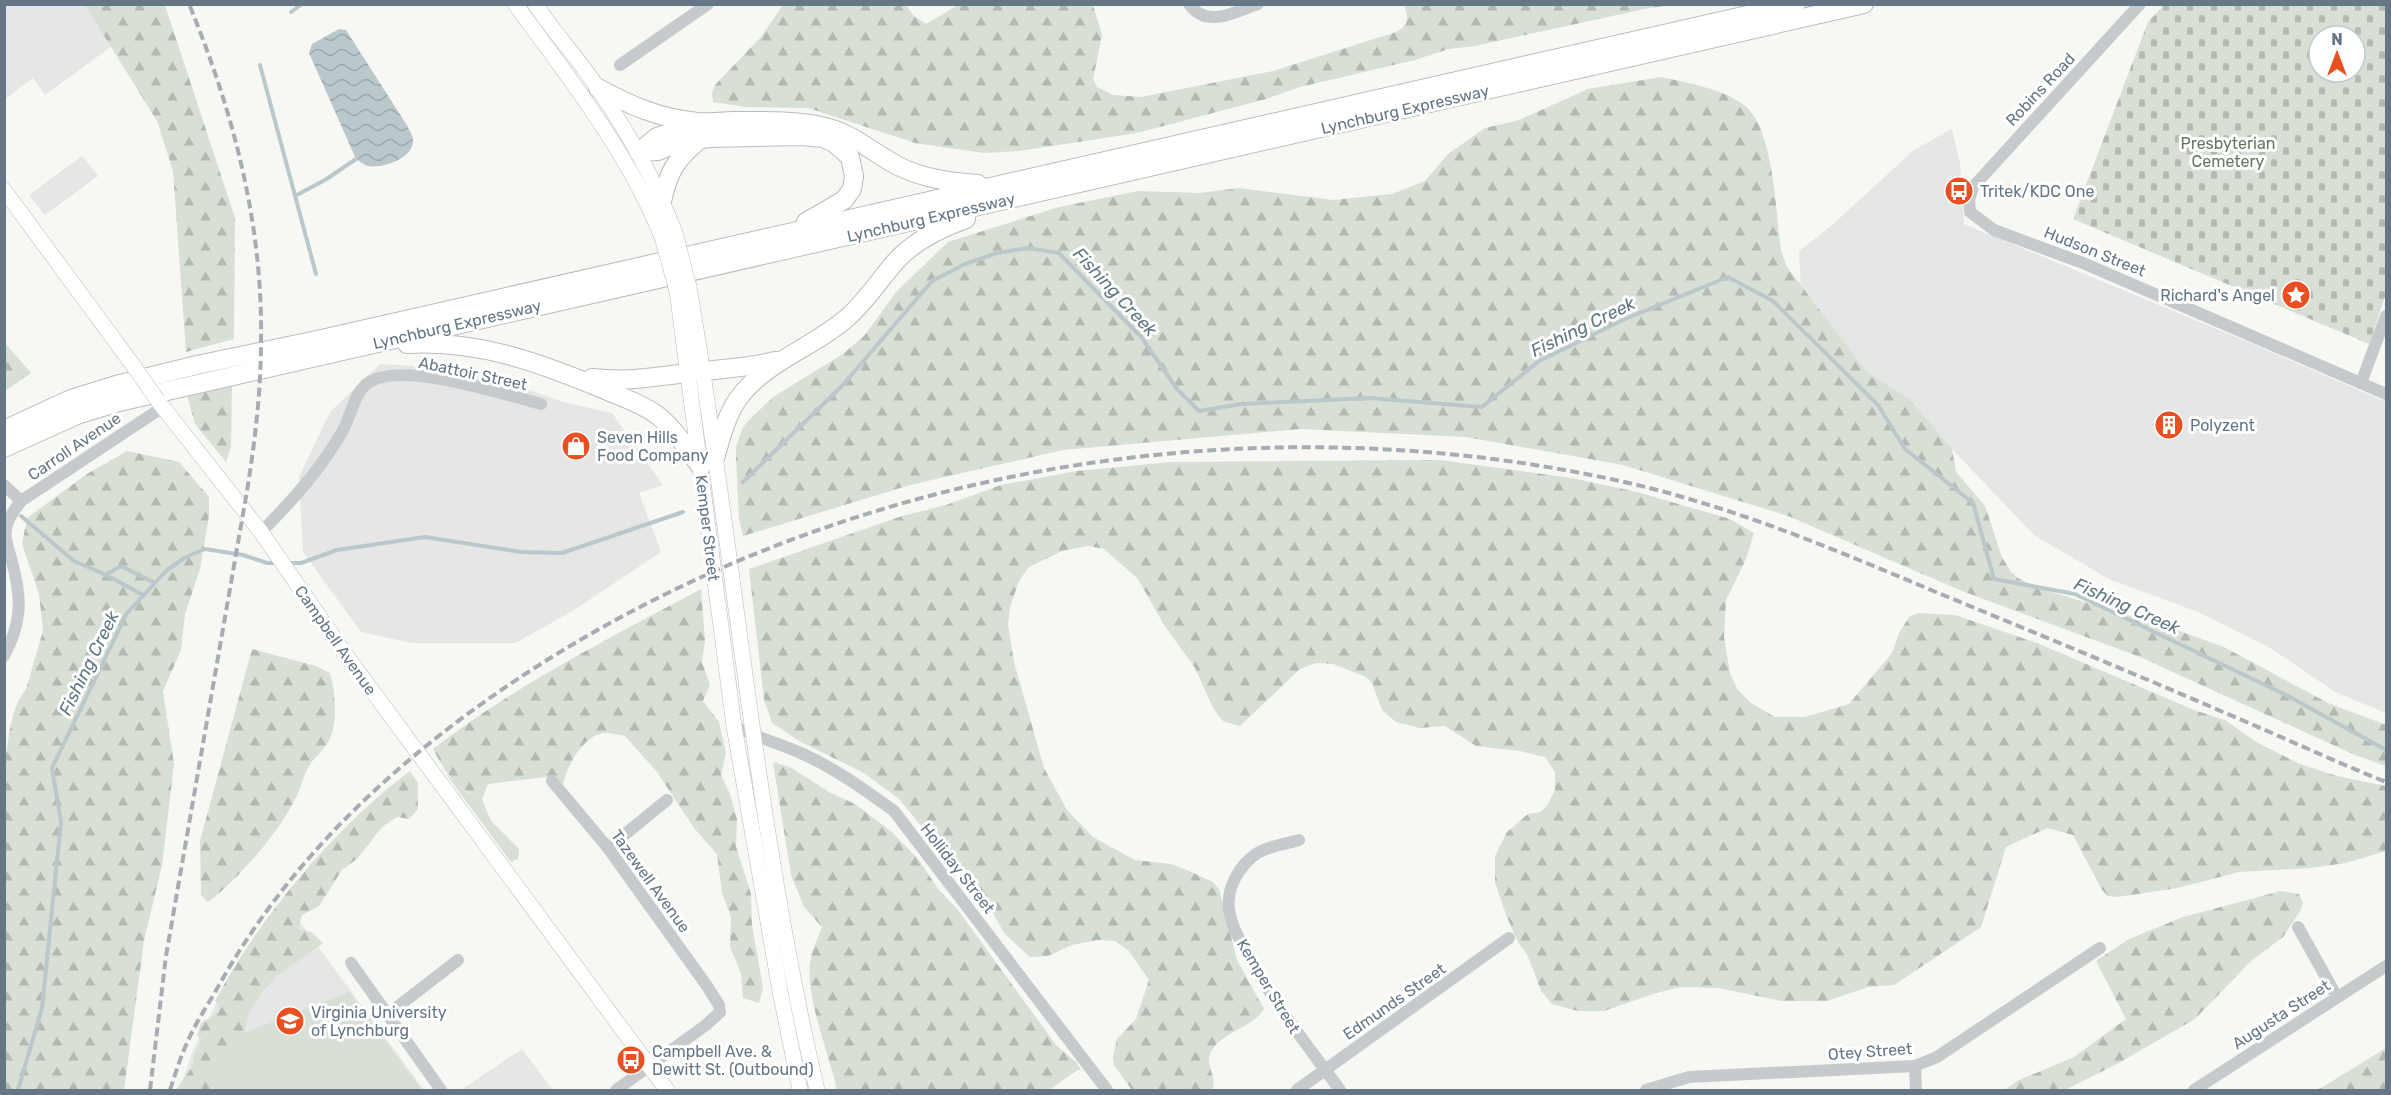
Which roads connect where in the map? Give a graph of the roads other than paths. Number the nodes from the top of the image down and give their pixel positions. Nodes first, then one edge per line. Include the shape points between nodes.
1 (515, 4) edge
2 (535, 4) edge
3 (708, 4) edge
4 (1258, 4) edge
5 (1757, 4) edge
6 (1796, 4) edge
7 (1864, 4) edge
8 (2140, 4) edge
9 (1192, 9) edge
10 (1680, 31) junction
11 (620, 66) dead end
12 (598, 88) junction
13 (700, 131) junction
14 (631, 156) junction
15 (995, 186) junction
16 (1054, 189) junction
17 (4, 190) edge
18 (1969, 200) joint
19 (662, 201) junction
20 (782, 234) junction
21 (668, 235) junction
22 (2386, 316) edge
23 (360, 346) junction
24 (786, 358) junction
25 (696, 372) junction
26 (569, 375) junction
27 (2361, 383) junction
28 (2386, 394) edge
29 (160, 404) junction
30 (542, 404) dead end
31 (4, 430) edge
32 (5, 448) edge
33 (708, 463) junction
34 (4, 485) edge
35 (21, 501) junction
36 (261, 532) junction
37 (4, 657) edge
38 (734, 726) junction
39 (753, 736) junction
40 (552, 781) dead end
41 (667, 800) dead end
42 (1299, 840) dead end
43 (608, 848) junction
44 (2298, 927) dead end
45 (1509, 938) dead end
46 (2100, 948) dead end
47 (458, 960) dead end
48 (351, 963) dead end
49 (2386, 966) edge
50 (2337, 997) junction
51 (387, 1015) junction
52 (650, 1066) junction
53 (1915, 1066) junction
54 (1325, 1070) junction
55 (441, 1090) edge
56 (616, 1090) edge
57 (667, 1090) edge
58 (800, 1090) edge
59 (817, 1090) edge
60 (1107, 1090) edge
61 (1298, 1090) edge
62 (1340, 1090) edge
63 (1646, 1090) edge
64 (1916, 1090) edge
65 (2194, 1090) edge

1 - 14 main road, Kemper Street
2 - 12 main road, Kemper Street
3 - 11 street
4 - 9 street via 1219,17 1205,18
5 - 10 highway
6 - 10 highway, Lynchburg Expressway
7 - 16 highway, Lynchburg Expressway
8 - 18 street, Robins Road via 1973,187
10 - 15 highway, Lynchburg Expressway
12 - 13 highway via 641,111
12 - 14 main road, Kemper Street
13 - 14 highway via 657,137
13 - 15 highway via 789,123 824,126 919,175
13 - 19 highway via 669,174
13 - 20 highway via 823,138 850,157 854,176 852,189 844,200
14 - 19 main road, Kemper Street
14 - 21 main road, Kemper Street via 654,217
15 - 20 highway, Lynchburg Expressway
16 - 23 highway, Lynchburg Expressway
16 - 24 highway via 945,226 920,241 898,259 848,317
17 - 29 main road, Campbell Avenue, bridge
18 - 27 street, Hudson Street via 1970,212 1994,230 2083,263
19 - 21 main road, Kemper Street
20 - 31 highway, Lynchburg Expressway via 116,385 70,399
21 - 25 main road, Kemper Street, bridge via 683,289
22 - 27 street
23 - 26 highway via 452,343 508,355
23 - 32 highway, Lynchburg Expressway via 119,402 77,415
24 - 25 highway
24 - 33 highway via 753,382 738,399
25 - 26 highway via 635,381
25 - 33 main road, Kemper Street
26 - 33 highway via 656,414
27 - 28 street, Hudson Street
29 - 35 street, Carroll Avenue
29 - 36 main road, Campbell Avenue
30 - 36 street, Abattoir Street via 431,378 398,375 369,382 360,391 322,465
33 - 38 main road, Kemper Street
33 - 39 main road, Kemper Street
34 - 35 street
35 - 37 street, Carroll Avenue via 6,532 20,607 18,624
36 - 52 main road, Campbell Avenue via 348,658
38 - 39 street, Holliday Street
38 - 58 main road, Kemper Street
39 - 59 main road, Kemper Street via 775,880
39 - 60 street, Holliday Street via 804,754 848,777 894,811
40 - 43 street, Tazewell Avenue
41 - 43 street
42 - 54 street, Kemper Street via 1258,852 1241,867 1228,906 1233,925 1260,977
43 - 52 street, Tazewell Avenue via 719,1005 720,1012 706,1026
44 - 50 street
45 - 54 street, Edmunds Street
46 - 53 street, Otey Street via 1937,1056
47 - 51 street
48 - 51 street
49 - 50 street, Augusta Street
50 - 65 street, Augusta Street
51 - 55 street
52 - 56 street
52 - 57 main road, Campbell Avenue
53 - 63 street, Otey Street via 1689,1077
53 - 64 street
54 - 61 street, Edmunds Street
54 - 62 street, Kemper Street

